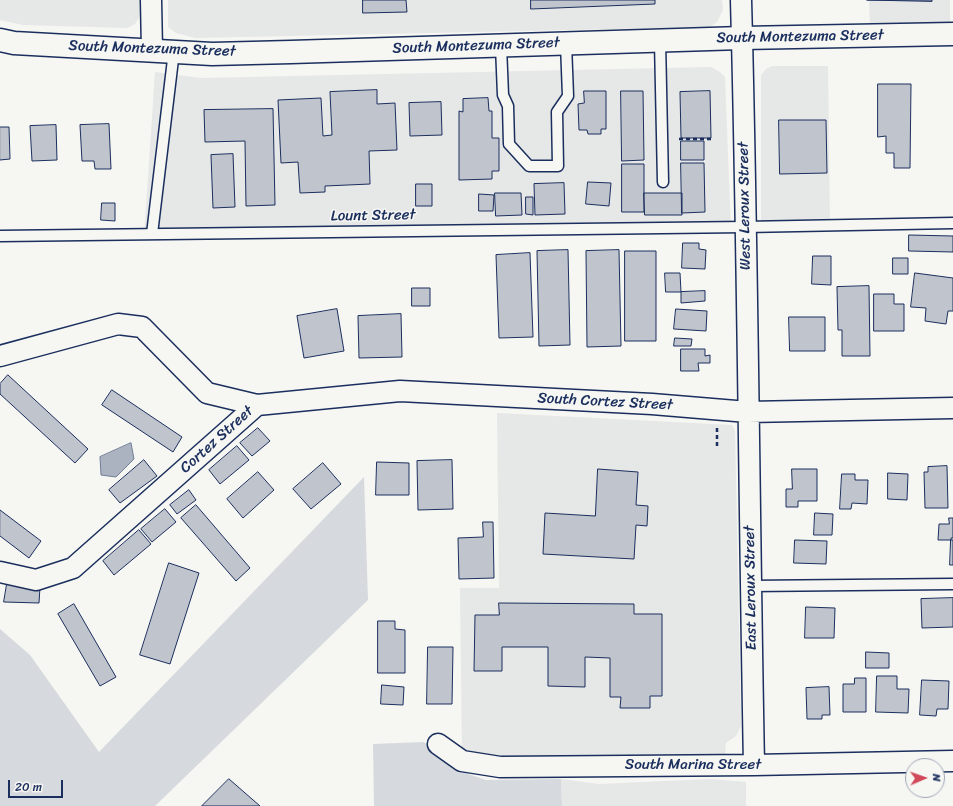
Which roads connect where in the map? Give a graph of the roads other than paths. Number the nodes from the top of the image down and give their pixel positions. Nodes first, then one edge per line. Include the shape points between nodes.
1 (151, 0) edge
2 (741, 0) edge
3 (953, 34) edge
4 (742, 38) junction
5 (0, 40) edge
6 (660, 40) junction
7 (566, 44) junction
8 (501, 46) junction
9 (152, 50) junction
10 (174, 51) junction
11 (663, 182) dead end
12 (953, 222) edge
13 (745, 226) junction
14 (152, 234) junction
15 (0, 236) edge
16 (0, 356) edge
17 (257, 406) junction
18 (953, 408) edge
19 (748, 412) junction
20 (0, 572) edge
21 (953, 584) edge
22 (750, 586) junction
23 (438, 744) dead end
24 (953, 761) edge
25 (754, 765) junction

1 - 9 street
2 - 4 street, West Leroux Street
3 - 4 main road, South Montezuma Street
4 - 6 main road, South Montezuma Street
4 - 13 street, West Leroux Street
5 - 9 main road, South Montezuma Street via 14,43
6 - 7 main road, South Montezuma Street
6 - 11 lane
7 - 8 main road, South Montezuma Street
7 - 8 lane via 568,96 557,112 558,166 529,166 509,144 508,106 503,95
8 - 10 main road, South Montezuma Street via 212,54
9 - 10 main road, South Montezuma Street
10 - 14 lane
12 - 13 lane, Lount Street
13 - 14 lane, Lount Street
13 - 19 street, West Leroux Street
14 - 15 lane, Lount Street
16 - 17 street, Cortez Street via 118,324 142,327 207,393
17 - 19 street, South Cortez Street via 400,391 652,404
17 - 20 street, Cortez Street via 73,568 36,580
18 - 19 street, South Cortez Street
19 - 22 street, East Leroux Street
21 - 22 lane
22 - 25 street, East Leroux Street
23 - 25 street, South Marina Street via 462,761 500,767
24 - 25 street, South Marina Street

